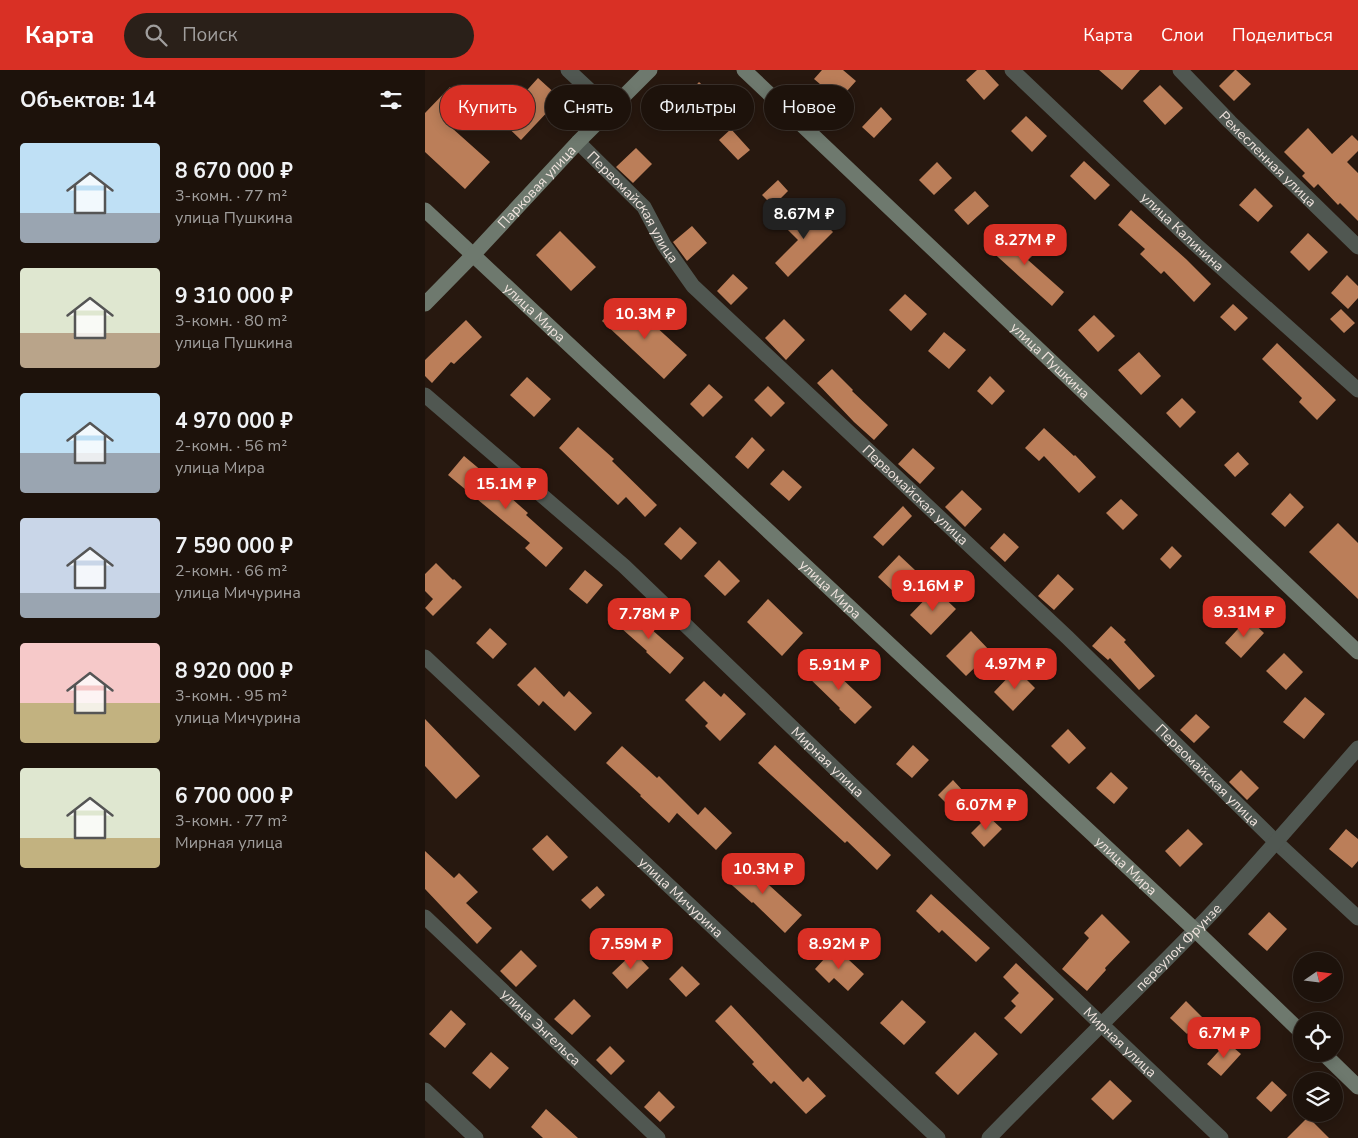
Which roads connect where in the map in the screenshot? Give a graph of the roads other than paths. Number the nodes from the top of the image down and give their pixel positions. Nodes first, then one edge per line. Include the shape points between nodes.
1 (568, 70) edge
2 (650, 70) edge
3 (744, 70) edge
4 (1012, 70) edge
5 (1180, 70) edge
6 (584, 85) edge
7 (631, 89) edge
8 (590, 130) edge
9 (577, 142) junction
10 (425, 210) edge
11 (1358, 247) edge
12 (473, 255) junction
13 (425, 304) edge
14 (1358, 390) edge
15 (425, 394) edge
16 (1358, 652) edge
17 (425, 657) edge
18 (1358, 748) edge
19 (1276, 842) junction
20 (425, 917) edge
21 (1358, 918) edge
22 (1195, 930) junction
23 (1293, 1024) edge
24 (1102, 1025) junction
25 (1332, 1062) edge
26 (1358, 1087) edge
27 (425, 1090) edge
28 (476, 1138) edge
29 (658, 1138) edge
30 (938, 1138) edge
31 (989, 1138) edge
32 (1221, 1138) edge

1 - 6 street
2 - 7 street, Парковая улица
3 - 16 street, улица Пушкина
4 - 14 street, улица Калинина via 1195,244
5 - 11 street, Ремесленная улица
8 - 9 street, Парковая улица
9 - 12 street, Парковая улица
9 - 19 street, Первомайская улица via 644,208 693,286 1067,637
10 - 12 street, улица Мира
12 - 13 street, Парковая улица
12 - 22 street, улица Мира
15 - 24 street, Мирная улица via 624,566
17 - 30 street, улица Мичурина
18 - 19 street, переулок Фрунзе
19 - 21 street, Первомайская улица
19 - 22 street, переулок Фрунзе
20 - 29 street, улица Энгельса
22 - 23 street, улица Мира
22 - 24 street, переулок Фрунзе
24 - 31 street, переулок Фрунзе
24 - 32 street, Мирная улица
25 - 26 street
27 - 28 street

